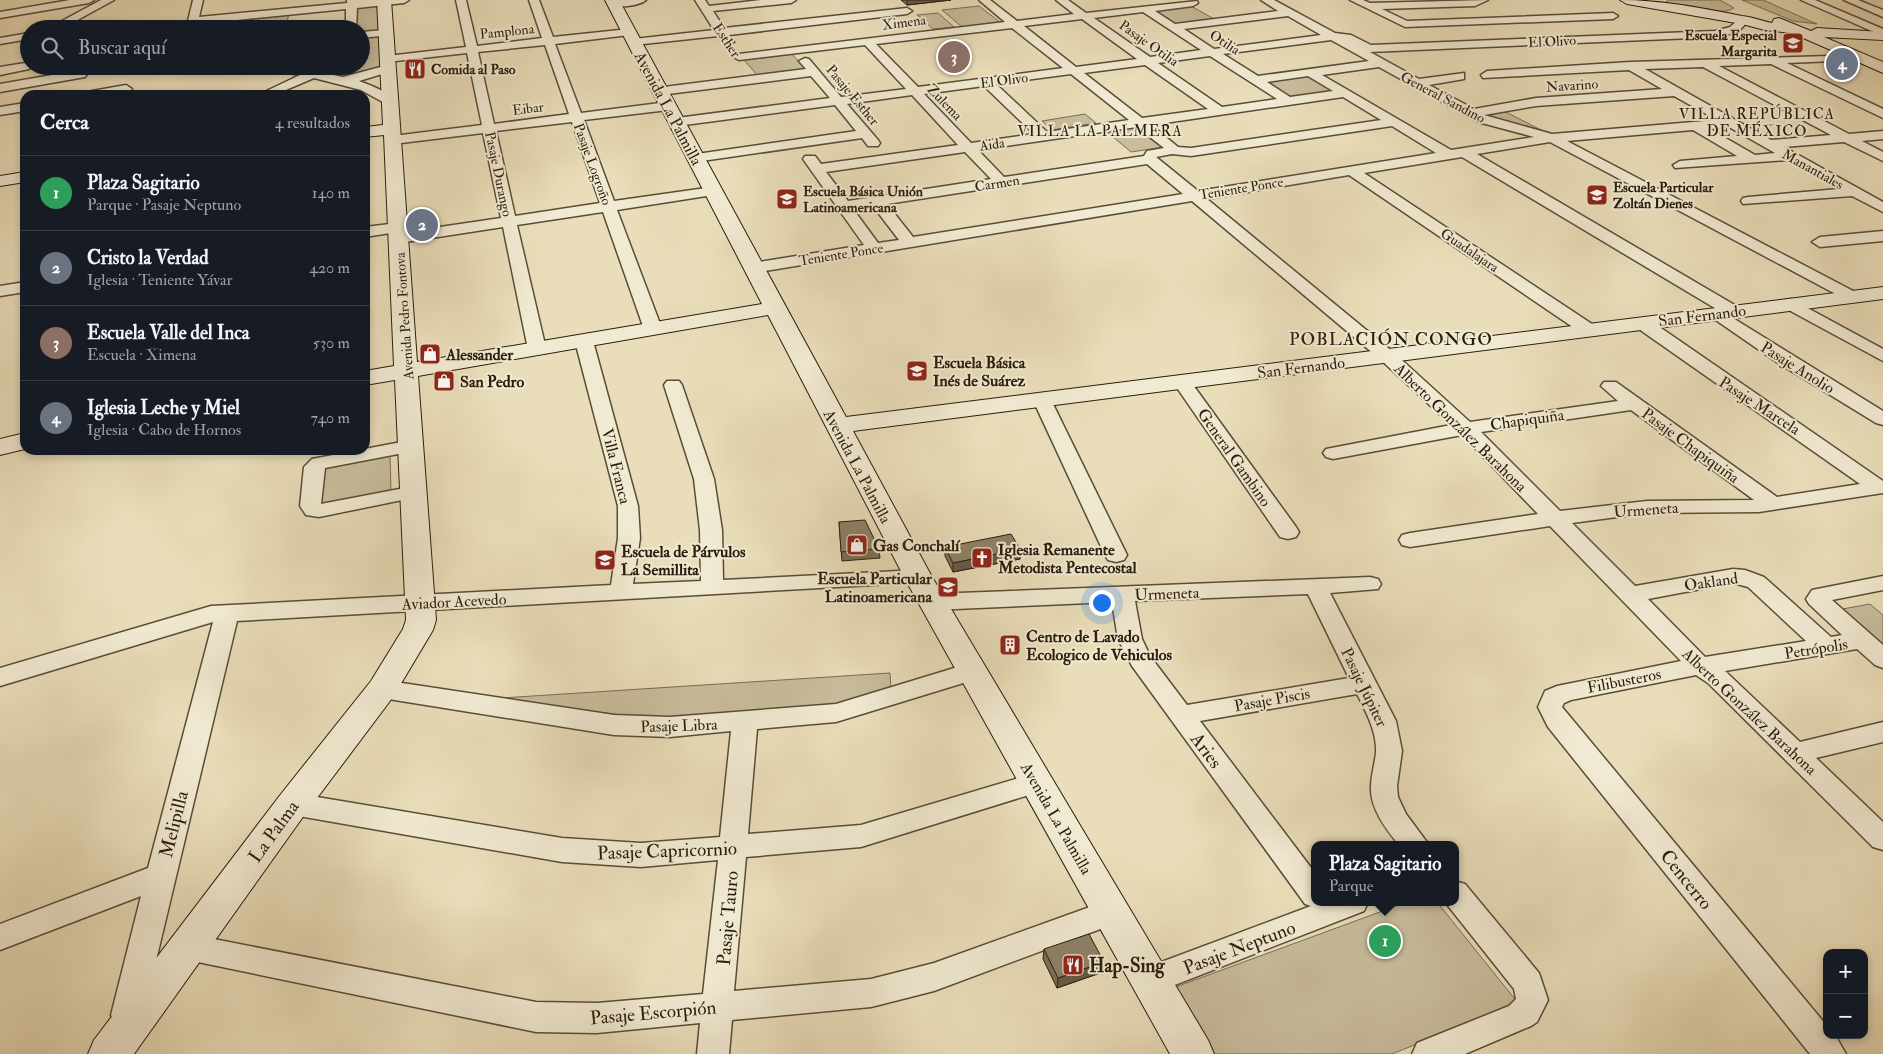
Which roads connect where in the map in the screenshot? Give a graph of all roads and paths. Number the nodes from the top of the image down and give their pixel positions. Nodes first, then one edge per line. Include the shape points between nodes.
1 (89, 0) edge
2 (109, 0) edge
3 (198, 0) edge
4 (404, 0) edge
5 (461, 0) edge
6 (534, 0) edge
7 (640, 0) edge
8 (791, 0) edge
9 (895, 0) edge
10 (984, 0) edge
11 (1061, 0) edge
12 (1266, 0) edge
13 (1354, 0) edge
14 (1466, 0) edge
15 (1627, 0) edge
16 (1806, 0) edge
17 (1848, 0) edge
18 (384, 1) edge
19 (613, 1) edge
20 (1481, 1) edge
21 (759, 2) edge
22 (352, 3) edge
23 (703, 5) edge
24 (1197, 6) edge
25 (1368, 6) junction
26 (1145, 9) junction
27 (1290, 13) junction
28 (1883, 14) edge
29 (0, 15) edge
30 (1084, 16) junction
31 (1613, 16) dead end
32 (1721, 16) junction
33 (914, 17) junction
34 (1564, 18) junction
35 (70, 20) edge
36 (192, 20) edge
37 (228, 20) edge
38 (351, 20) edge
39 (1744, 20) junction
40 (1222, 21) junction
41 (1014, 24) junction
42 (1405, 24) joint
43 (1174, 27) junction
44 (1795, 29) junction
45 (386, 32) junction
46 (721, 32) junction
47 (370, 34) edge
48 (933, 34) junction
49 (1883, 35) edge
50 (1332, 36) junction
51 (632, 37) junction
52 (20, 38) edge
53 (1587, 39) junction
54 (1835, 40) junction
55 (549, 41) junction
56 (0, 42) edge
57 (868, 42) junction
58 (1370, 49) junction
59 (472, 50) junction
60 (796, 50) junction
61 (1356, 50) junction
62 (1213, 52) junction
63 (1858, 57) junction
64 (1773, 60) junction
65 (1148, 61) junction
66 (1380, 63) junction
67 (1704, 63) junction
68 (388, 64) junction
69 (1631, 67) junction
70 (20, 68) edge
71 (746, 68) junction
72 (1883, 68) edge
73 (0, 71) edge
74 (1072, 71) junction
75 (814, 72) junction
76 (1311, 73) junction
77 (370, 74) edge
78 (75, 75) edge
79 (310, 75) joint
80 (369, 75) edge
81 (1487, 75) dead end
82 (1460, 76) dead end
83 (337, 80) junction
84 (1256, 80) junction
85 (987, 82) junction
86 (1418, 83) junction
87 (0, 88) edge
88 (126, 89) dead end
89 (120, 90) edge
90 (276, 90) edge
91 (369, 90) edge
92 (370, 90) edge
93 (915, 91) junction
94 (1675, 92) junction
95 (1345, 93) junction
96 (664, 99) junction
97 (839, 101) junction
98 (1288, 101) junction
99 (390, 102) junction
100 (20, 108) edge
101 (0, 111) edge
102 (1219, 111) junction
103 (1472, 113) junction
104 (1883, 114) edge
105 (576, 117) junction
106 (677, 122) junction
107 (1393, 122) junction
108 (1138, 123) junction
109 (1730, 123) junction
110 (1694, 125) junction
111 (489, 128) junction
112 (370, 133) edge
113 (866, 134) junction
114 (392, 135) junction
115 (1883, 135) edge
116 (1044, 136) junction
117 (1552, 138) junction
118 (1847, 138) junction
119 (798, 144) junction
120 (1768, 144) junction
121 (968, 147) junction
122 (1171, 150) junction
123 (1464, 152) junction
124 (1448, 154) junction
125 (1789, 156) junction
126 (1883, 157) edge
127 (695, 158) junction
128 (886, 159) junction
129 (1150, 159) junction
130 (1752, 159) junction
131 (1680, 165) dead end
132 (817, 169) junction
133 (1350, 170) junction
134 (20, 178) edge
135 (0, 182) edge
136 (1001, 182) junction
137 (713, 191) junction
138 (1854, 192) junction
139 (1194, 196) junction
140 (876, 201) junction
141 (1748, 201) dead end
142 (844, 206) junction
143 (609, 207) junction
144 (1883, 208) edge
145 (509, 222) junction
146 (370, 232) edge
147 (398, 233) junction
148 (1883, 236) edge
149 (1820, 242) dead end
150 (909, 243) junction
151 (874, 248) junction
152 (753, 268) junction
153 (20, 288) edge
154 (0, 290) edge
155 (1871, 296) edge
156 (1791, 304) junction
157 (774, 308) junction
158 (1724, 312) junction
159 (1642, 323) junction
160 (653, 329) junction
161 (1589, 330) junction
162 (584, 341) junction
163 (537, 349) junction
164 (1387, 356) junction
165 (1883, 356) edge
166 (407, 371) junction
167 (370, 377) edge
168 (1182, 382) junction
169 (673, 384) dead end
170 (1610, 386) dead end
171 (1042, 400) junction
172 (1633, 404) junction
173 (1883, 419) edge
174 (837, 426) junction
175 (1466, 428) junction
176 (20, 442) edge
177 (412, 446) junction
178 (0, 447) edge
179 (1333, 453) dead end
180 (370, 454) edge
181 (363, 455) edge
182 (1881, 487) edge
183 (415, 492) junction
184 (1773, 504) junction
185 (1555, 520) junction
186 (1288, 532) dead end
187 (1410, 540) dead end
188 (1116, 555) dead end
189 (1883, 583) edge
190 (1370, 584) dead end
191 (1315, 586) junction
192 (712, 588) junction
193 (926, 590) junction
194 (622, 593) junction
195 (1122, 594) junction
196 (1629, 594) junction
197 (421, 602) junction
198 (227, 613) junction
199 (1862, 640) junction
200 (1828, 647) junction
201 (1883, 659) edge
202 (1700, 666) junction
203 (974, 672) junction
204 (0, 676) edge
205 (1364, 684) junction
206 (382, 689) junction
207 (1551, 701) joint
208 (1181, 715) junction
209 (745, 722) junction
210 (1883, 732) edge
211 (1795, 753) junction
212 (1036, 783) junction
213 (293, 804) junction
214 (1883, 839) edge
215 (1412, 841) edge
216 (734, 848) junction
217 (160, 876) junction
218 (1311, 879) edge
219 (1459, 898) edge
220 (1323, 906) edge
221 (1112, 912) junction
222 (0, 937) edge
223 (188, 947) junction
224 (1151, 980) junction
225 (719, 1007) junction
226 (115, 1045) edge
227 (1187, 1052) edge
228 (713, 1054) edge
229 (1428, 1054) edge
230 (1830, 1054) edge

1 - 29 street
2 - 35 street
3 - 36 street
4 - 18 street
5 - 59 street, Pasaje Durango
6 - 55 street, Pasaje Logroño
7 - 19 street
8 - 21 street
9 - 33 street
10 - 41 street
11 - 30 street, Pasaje Otilia
12 - 27 street, General Sandino
13 - 25 street
14 - 20 street
15 - 32 street
16 - 49 street
17 - 28 street
18 - 22 street
18 - 45 street, Avenida Pedro Fontova
19 - 51 street, Avenida La Palmilla
20 - 25 street
20 - 34 street
21 - 23 street
22 - 37 street
22 - 38 street
23 - 46 street, Esther
24 - 26 street, Ximena
24 - 40 street
25 - 42 street
26 - 30 street, Ximena
26 - 43 street, Otilia
27 - 40 street
27 - 50 street, General Sandino
30 - 41 street, Ximena
30 - 65 street, Pasaje Otilia
31 - 34 street
32 - 39 street
32 - 44 street via 1736,11 1741,5
33 - 46 street, Pamplona
33 - 48 street
34 - 42 street
39 - 44 street
39 - 53 street, El Olivo via 1734,30 1721,33
40 - 43 street
41 - 48 street, Ximena
41 - 74 street
43 - 62 street, Otilia
44 - 54 street
45 - 47 street
45 - 68 street, Avenida Pedro Fontova
46 - 51 street, Pamplona
46 - 71 street, Esther
48 - 57 street, Ximena
49 - 54 street
50 - 58 street, General Sandino via 1347,36
50 - 61 street, General Sandino
50 - 62 street, El Olivo
51 - 55 street, Pamplona
51 - 96 street, Avenida La Palmilla
52 - 56 street
53 - 58 street, El Olivo
53 - 69 street, Manantiales
54 - 63 street
55 - 59 street, Pamplona
55 - 105 street, Pasaje Logroño
57 - 60 street, Ximena
57 - 93 street, Zulema
58 - 61 street, El Olivo
59 - 68 street, Pamplona
59 - 111 street, Pasaje Durango
60 - 71 street, Ximena
60 - 75 street, Pasaje Esther
61 - 66 street, General Sandino
62 - 65 street, El Olivo
62 - 84 street, Otilia
63 - 64 street
63 - 72 street
64 - 67 street
64 - 104 street
65 - 74 street, El Olivo
65 - 102 street, Pasaje Otilia
66 - 76 street
66 - 86 street, General Sandino
67 - 69 street
67 - 118 street
68 - 77 street, Pamplona
68 - 99 street, Avenida Pedro Fontova
69 - 81 street
69 - 94 street, Manantiales
70 - 73 street
71 - 75 street, Ximena
71 - 96 street, Ximena
74 - 85 street, El Olivo
74 - 108 street
75 - 97 street, Pasaje Esther
76 - 84 street
76 - 95 street
78 - 87 street
79 - 83 street
79 - 90 street
80 - 83 street, Pamplona
82 - 86 street
83 - 91 street
84 - 98 street, Otilia
85 - 93 street, El Olivo
85 - 116 street
86 - 103 street, General Sandino
88 - 89 street
92 - 99 street
93 - 97 street, El Olivo
93 - 121 street, Zulema
94 - 103 street, Navarino via 1536,102
94 - 109 street, Manantiales
95 - 98 street, Aida
95 - 107 street
96 - 105 street, Eibar
96 - 106 street, Avenida La Palmilla
97 - 106 street, El Olivo
97 - 113 street, Pasaje Esther
98 - 102 street, Aida
99 - 114 street, Avenida Pedro Fontova
100 - 101 street
102 - 108 street, Aida
103 - 117 street, General Sandino via 1494,123
105 - 111 street, Eibar
105 - 143 street, Pasaje Logroño
106 - 127 street, Avenida La Palmilla
107 - 122 street via 1191,152
107 - 124 street
108 - 116 street, Aida
108 - 122 street
109 - 110 street, Teniente Ponce
109 - 120 street, Manantiales
110 - 117 street, Teniente Ponce
110 - 130 street
111 - 114 street, Eibar
111 - 145 street, Pasaje Durango
112 - 114 street
113 - 119 street
113 - 128 street, Pasaje Esther
114 - 147 street, Avenida Pedro Fontova
115 - 118 street
116 - 121 street, Aida
117 - 123 street, Teniente Ponce
117 - 155 street, General Sandino
118 - 120 street
118 - 126 street
119 - 127 street
119 - 132 street
120 - 125 street, Manantiales
121 - 128 street, Aida
121 - 136 street, Zulema
122 - 129 street via 1152,154
123 - 124 street, Teniente Ponce
123 - 158 street
124 - 133 street, Teniente Ponce
125 - 130 street
125 - 138 street, Manantiales
127 - 137 street, Avenida La Palmilla
128 - 132 street, Aida
129 - 136 street, Carmen
129 - 139 street, Alberto González Barahona
130 - 131 street
132 - 142 street
133 - 139 street, Teniente Ponce
133 - 161 street, Guadalajara
134 - 135 street
136 - 140 street, Carmen
137 - 143 street
137 - 152 street, Avenida La Palmilla
138 - 141 street
138 - 144 street, Manantiales
139 - 150 street, Teniente Ponce
139 - 164 street, Alberto González Barahona
140 - 142 street, Carmen
140 - 150 street
142 - 151 street
143 - 145 street
143 - 160 street, Pasaje Logroño
145 - 147 street
145 - 163 street, Pasaje Durango
146 - 147 street
147 - 166 street, Avenida Pedro Fontova
148 - 149 street
150 - 151 street, Teniente Ponce
151 - 152 street, Teniente Ponce
152 - 157 street, Avenida La Palmilla
153 - 154 street
155 - 156 street, San Fernando
156 - 158 street, San Fernando
156 - 165 street
157 - 160 street
157 - 174 street, Avenida La Palmilla
158 - 159 street, San Fernando
158 - 173 street, Pasaje Anolio via 1776,354
159 - 161 street, San Fernando
159 - 182 street, Pasaje Marcela
160 - 162 street
161 - 164 street, San Fernando
162 - 163 street
162 - 194 street, Villa Franca via 628,506 629,538
163 - 166 street
164 - 168 street, San Fernando
164 - 175 street, Alberto González Barahona
166 - 167 street
166 - 177 street, Avenida Pedro Fontova
168 - 171 street, San Fernando
168 - 186 street, General Gambino
169 - 192 street via 704,479 712,530
170 - 172 street, Pasaje Chapiquiña
171 - 174 street, San Fernando
171 - 188 street
172 - 175 street, Chapiquiña
172 - 184 street, Pasaje Chapiquiña
174 - 193 street, Avenida La Palmilla
175 - 179 street, Chapiquiña
175 - 185 street, Alberto González Barahona
176 - 178 street
177 - 180 street
177 - 183 street, Avenida Pedro Fontova
181 - 183 street via 319,463 314,467 310,506 314,510
182 - 184 street, Urmeneta
183 - 197 street, Avenida Pedro Fontova
184 - 185 street, Urmeneta via 1730,508 1647,506
185 - 187 street, Urmeneta
185 - 196 street, Alberto González Barahona
189 - 199 street, Petrópolis via 1818,596 1819,603
190 - 191 street, Urmeneta
191 - 195 street, Urmeneta
191 - 205 street, Pasaje Júpiter
192 - 193 street, Aviador Acevedo
192 - 194 street, Aviador Acevedo
193 - 195 street, Urmeneta
193 - 203 street, Avenida La Palmilla
194 - 197 street, Aviador Acevedo
195 - 208 street, Aries via 1136,654
196 - 200 street, Oakland via 1733,576 1745,577 1756,582
196 - 202 street, Alberto González Barahona
197 - 198 street, Aviador Acevedo
197 - 206 street, La Palma via 418,630
198 - 204 street, Aviador Acevedo via 177,622
198 - 217 street, Melipilla
199 - 200 street, Petrópolis
199 - 201 street
200 - 202 street, Petrópolis
202 - 207 street, Filibusteros via 1559,693
202 - 211 street, Alberto González Barahona via 1717,677
203 - 209 street, Pasaje Libra via 836,713
203 - 212 street, Avenida La Palmilla
205 - 208 street, Pasaje Piscis
205 - 215 street, Pasaje Júpiter via 1383,721 1388,740 1385,797 1395,820
206 - 209 street, Pasaje Libra via 630,726
206 - 213 street, La Palma
207 - 230 street, Cencerro via 1550,707 1557,720
208 - 218 street, Aries
209 - 216 street, Pasaje Tauro
210 - 211 street
211 - 214 street, Alberto González Barahona
212 - 216 street, Pasaje Capricornio via 861,836
212 - 221 street, Avenida La Palmilla
213 - 216 street, Pasaje Capricornio via 586,853 641,855
213 - 223 street, La Palma
216 - 225 street, Pasaje Tauro
217 - 222 street
217 - 226 street, Melipilla
219 - 229 street via 1523,975 1532,992 1532,1000 1520,1016
220 - 224 street, Pasaje Neptuno
221 - 224 street, Avenida La Palmilla
221 - 225 street, Pasaje Escorpión via 893,989 850,996
223 - 225 street, Pasaje Escorpión via 536,1017 597,1018
223 - 226 street, La Palma
224 - 227 street, Avenida La Palmilla
225 - 228 street, Pasaje Tauro

